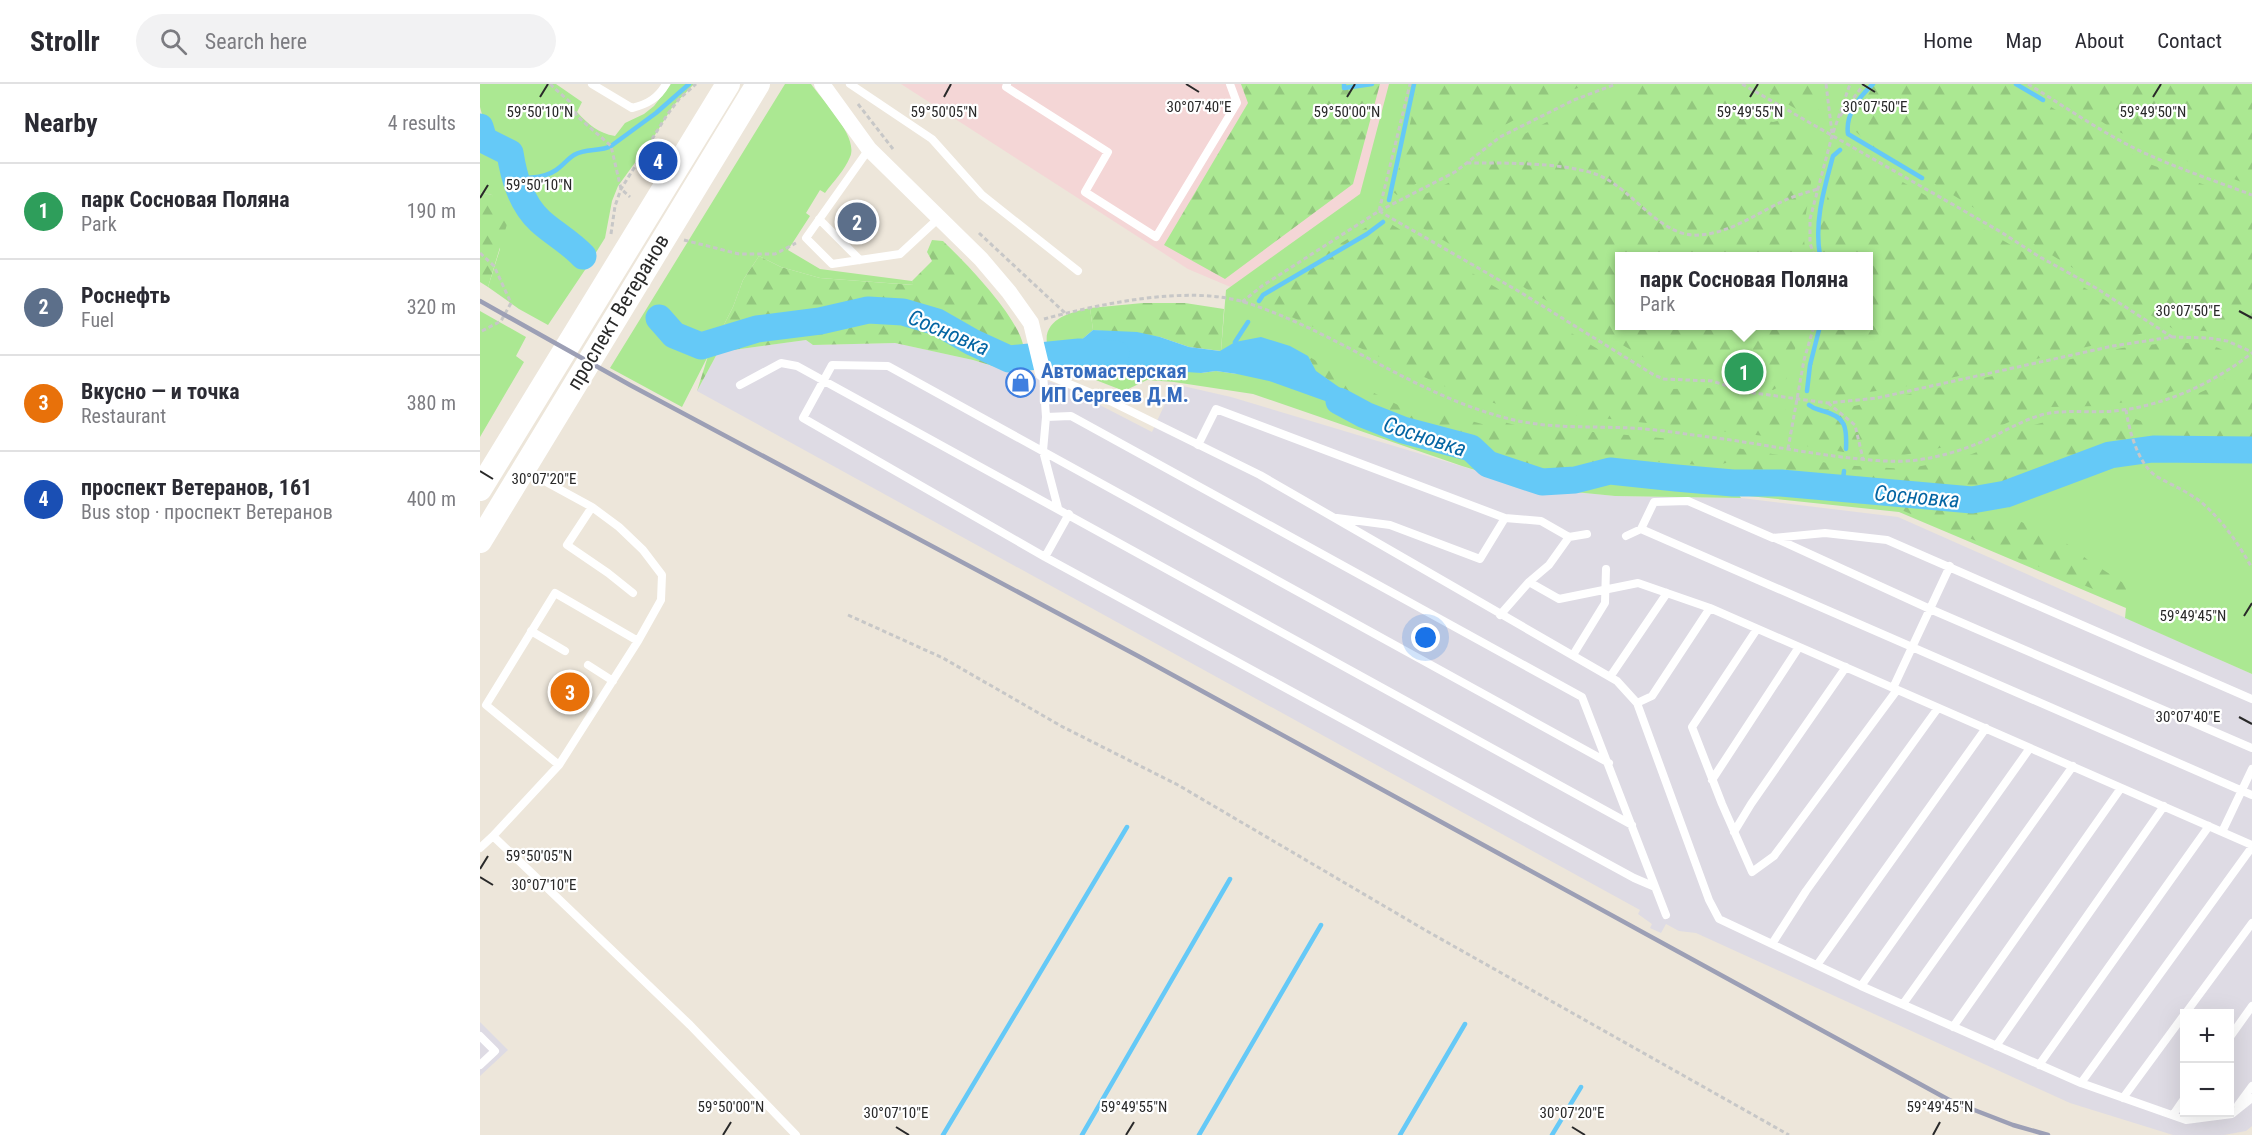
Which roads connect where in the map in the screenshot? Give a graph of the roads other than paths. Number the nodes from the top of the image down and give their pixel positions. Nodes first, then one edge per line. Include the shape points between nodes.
1 (592, 84) edge
2 (666, 84) edge
3 (728, 84) edge
4 (758, 84) edge
5 (822, 84) edge
6 (850, 84) edge
7 (1007, 84) edge
8 (1230, 84) edge
9 (869, 149) junction
10 (940, 217) junction
11 (819, 219) junction
12 (860, 260) junction
13 (1078, 271) dead end
14 (1041, 369) junction
15 (824, 380) junction
16 (740, 385) dead end
17 (1046, 417) junction
18 (1198, 445) junction
19 (1043, 451) junction
20 (523, 470) junction
21 (480, 489) edge
22 (592, 507) junction
23 (1058, 508) junction
24 (1069, 514) junction
25 (1334, 518) junction
26 (1506, 518) junction
27 (1641, 529) junction
28 (1587, 534) dead end
29 (1626, 536) dead end
30 (1569, 537) junction
31 (1773, 538) junction
32 (480, 541) edge
33 (1045, 556) junction
34 (1950, 566) junction
35 (1606, 569) dead end
36 (1529, 582) junction
37 (1604, 590) junction
38 (633, 593) dead end
39 (1667, 593) junction
40 (1710, 608) junction
41 (1930, 609) junction
42 (1500, 615) junction
43 (1757, 628) junction
44 (531, 631) junction
45 (638, 641) junction
46 (1798, 647) junction
47 (1912, 648) junction
48 (565, 651) dead end
49 (1572, 655) junction
50 (588, 665) dead end
51 (1846, 667) junction
52 (1610, 677) junction
53 (613, 681) junction
54 (1895, 689) junction
55 (2252, 699) edge
56 (1637, 703) junction
57 (1938, 708) junction
58 (1986, 728) junction
59 (2030, 748) junction
60 (2252, 748) edge
61 (1609, 764) junction
62 (559, 765) junction
63 (2073, 766) junction
64 (2252, 769) edge
65 (1712, 780) junction
66 (2121, 788) junction
67 (2241, 790) junction
68 (2252, 795) edge
69 (2164, 806) junction
70 (1632, 825) junction
71 (2209, 826) junction
72 (1734, 832) junction
73 (2223, 832) junction
74 (494, 836) junction
75 (2252, 846) edge
76 (480, 848) edge
77 (1655, 887) junction
78 (1666, 915) dead end
79 (2252, 923) edge
80 (1772, 944) junction
81 (1817, 965) junction
82 (1861, 986) junction
83 (1903, 1004) junction
84 (2252, 1006) edge
85 (2189, 1009) edge
86 (2180, 1021) edge
87 (1953, 1027) junction
88 (2234, 1030) edge
89 (480, 1036) edge
90 (1996, 1046) junction
91 (480, 1065) edge
92 (2039, 1065) junction
93 (2080, 1083) junction
94 (2252, 1086) edge
95 (2123, 1098) junction
96 (2252, 1098) edge
97 (2180, 1105) edge
98 (2234, 1111) edge
99 (2234, 1112) edge
100 (2173, 1115) junction
101 (2209, 1117) edge
102 (796, 1135) edge

1 - 2 lane via 632,108 653,100
3 - 21 main road, проспект Ветеранов
4 - 20 main road, проспект Ветеранов
5 - 9 street
6 - 13 lane via 932,139 982,195
7 - 8 lane via 1006,87 1108,152 1084,192 1156,237 1237,103
9 - 10 street
9 - 11 lane
10 - 12 lane via 900,254
10 - 14 street via 981,259 1030,323
11 - 12 lane
11 - 12 lane via 806,238 832,264
14 - 17 lane
14 - 18 lane
15 - 16 lane via 797,366 781,363
15 - 19 lane via 832,365 888,366
15 - 23 lane
15 - 33 lane via 802,418
17 - 19 lane
17 - 61 lane via 1071,416 1582,697
18 - 25 lane
18 - 26 lane via 1216,409
19 - 23 lane
19 - 61 lane
20 - 22 lane
20 - 32 main road, проспект Ветеранов
22 - 38 lane via 567,545
22 - 45 lane via 619,527 662,575 661,600
23 - 24 lane
24 - 33 lane
24 - 70 lane
25 - 26 lane via 1389,525 1480,559
25 - 42 lane
26 - 30 lane via 1541,521
27 - 29 lane
27 - 31 lane via 1654,502 1688,501
27 - 47 lane
28 - 30 lane
30 - 36 lane via 1549,565
31 - 34 lane via 1825,533 1887,540
31 - 41 lane
33 - 77 lane
34 - 41 lane
34 - 55 lane
35 - 37 lane
36 - 37 lane via 1559,599
36 - 42 lane
37 - 39 lane via 1638,583
37 - 49 lane via 1605,603
39 - 40 lane
39 - 52 lane
40 - 43 lane
40 - 56 lane via 1652,696
41 - 47 lane
41 - 60 lane
42 - 49 lane
43 - 46 lane
43 - 65 lane via 1692,727
44 - 45 lane via 555,593
44 - 48 lane
44 - 62 lane via 486,705
45 - 53 lane
46 - 51 lane
46 - 65 lane
47 - 54 lane
47 - 67 lane
49 - 52 lane
50 - 53 lane
51 - 54 lane
51 - 72 lane
52 - 56 lane
53 - 62 lane
54 - 57 lane
54 - 72 lane via 1774,856 1752,872
56 - 80 lane via 1719,919
57 - 58 lane
57 - 80 lane
58 - 59 lane
58 - 81 lane
59 - 63 lane
59 - 82 lane
61 - 70 lane
62 - 74 lane
63 - 66 lane
63 - 83 lane
64 - 67 lane
65 - 72 lane
66 - 69 lane
66 - 87 lane
67 - 68 lane
67 - 73 lane
69 - 71 lane
69 - 90 lane
70 - 77 lane
71 - 73 lane
71 - 92 lane
73 - 75 lane
74 - 76 lane
74 - 102 lane via 690,1025
75 - 93 lane
77 - 78 lane
79 - 85 lane
80 - 81 lane
81 - 82 lane
82 - 83 lane
83 - 87 lane
84 - 88 lane
86 - 95 lane
87 - 90 lane
89 - 91 lane via 495,1051
90 - 92 lane
92 - 93 lane
93 - 95 lane
94 - 98 lane
95 - 100 lane
96 - 99 lane
97 - 100 lane
100 - 101 lane via 2186,1120

